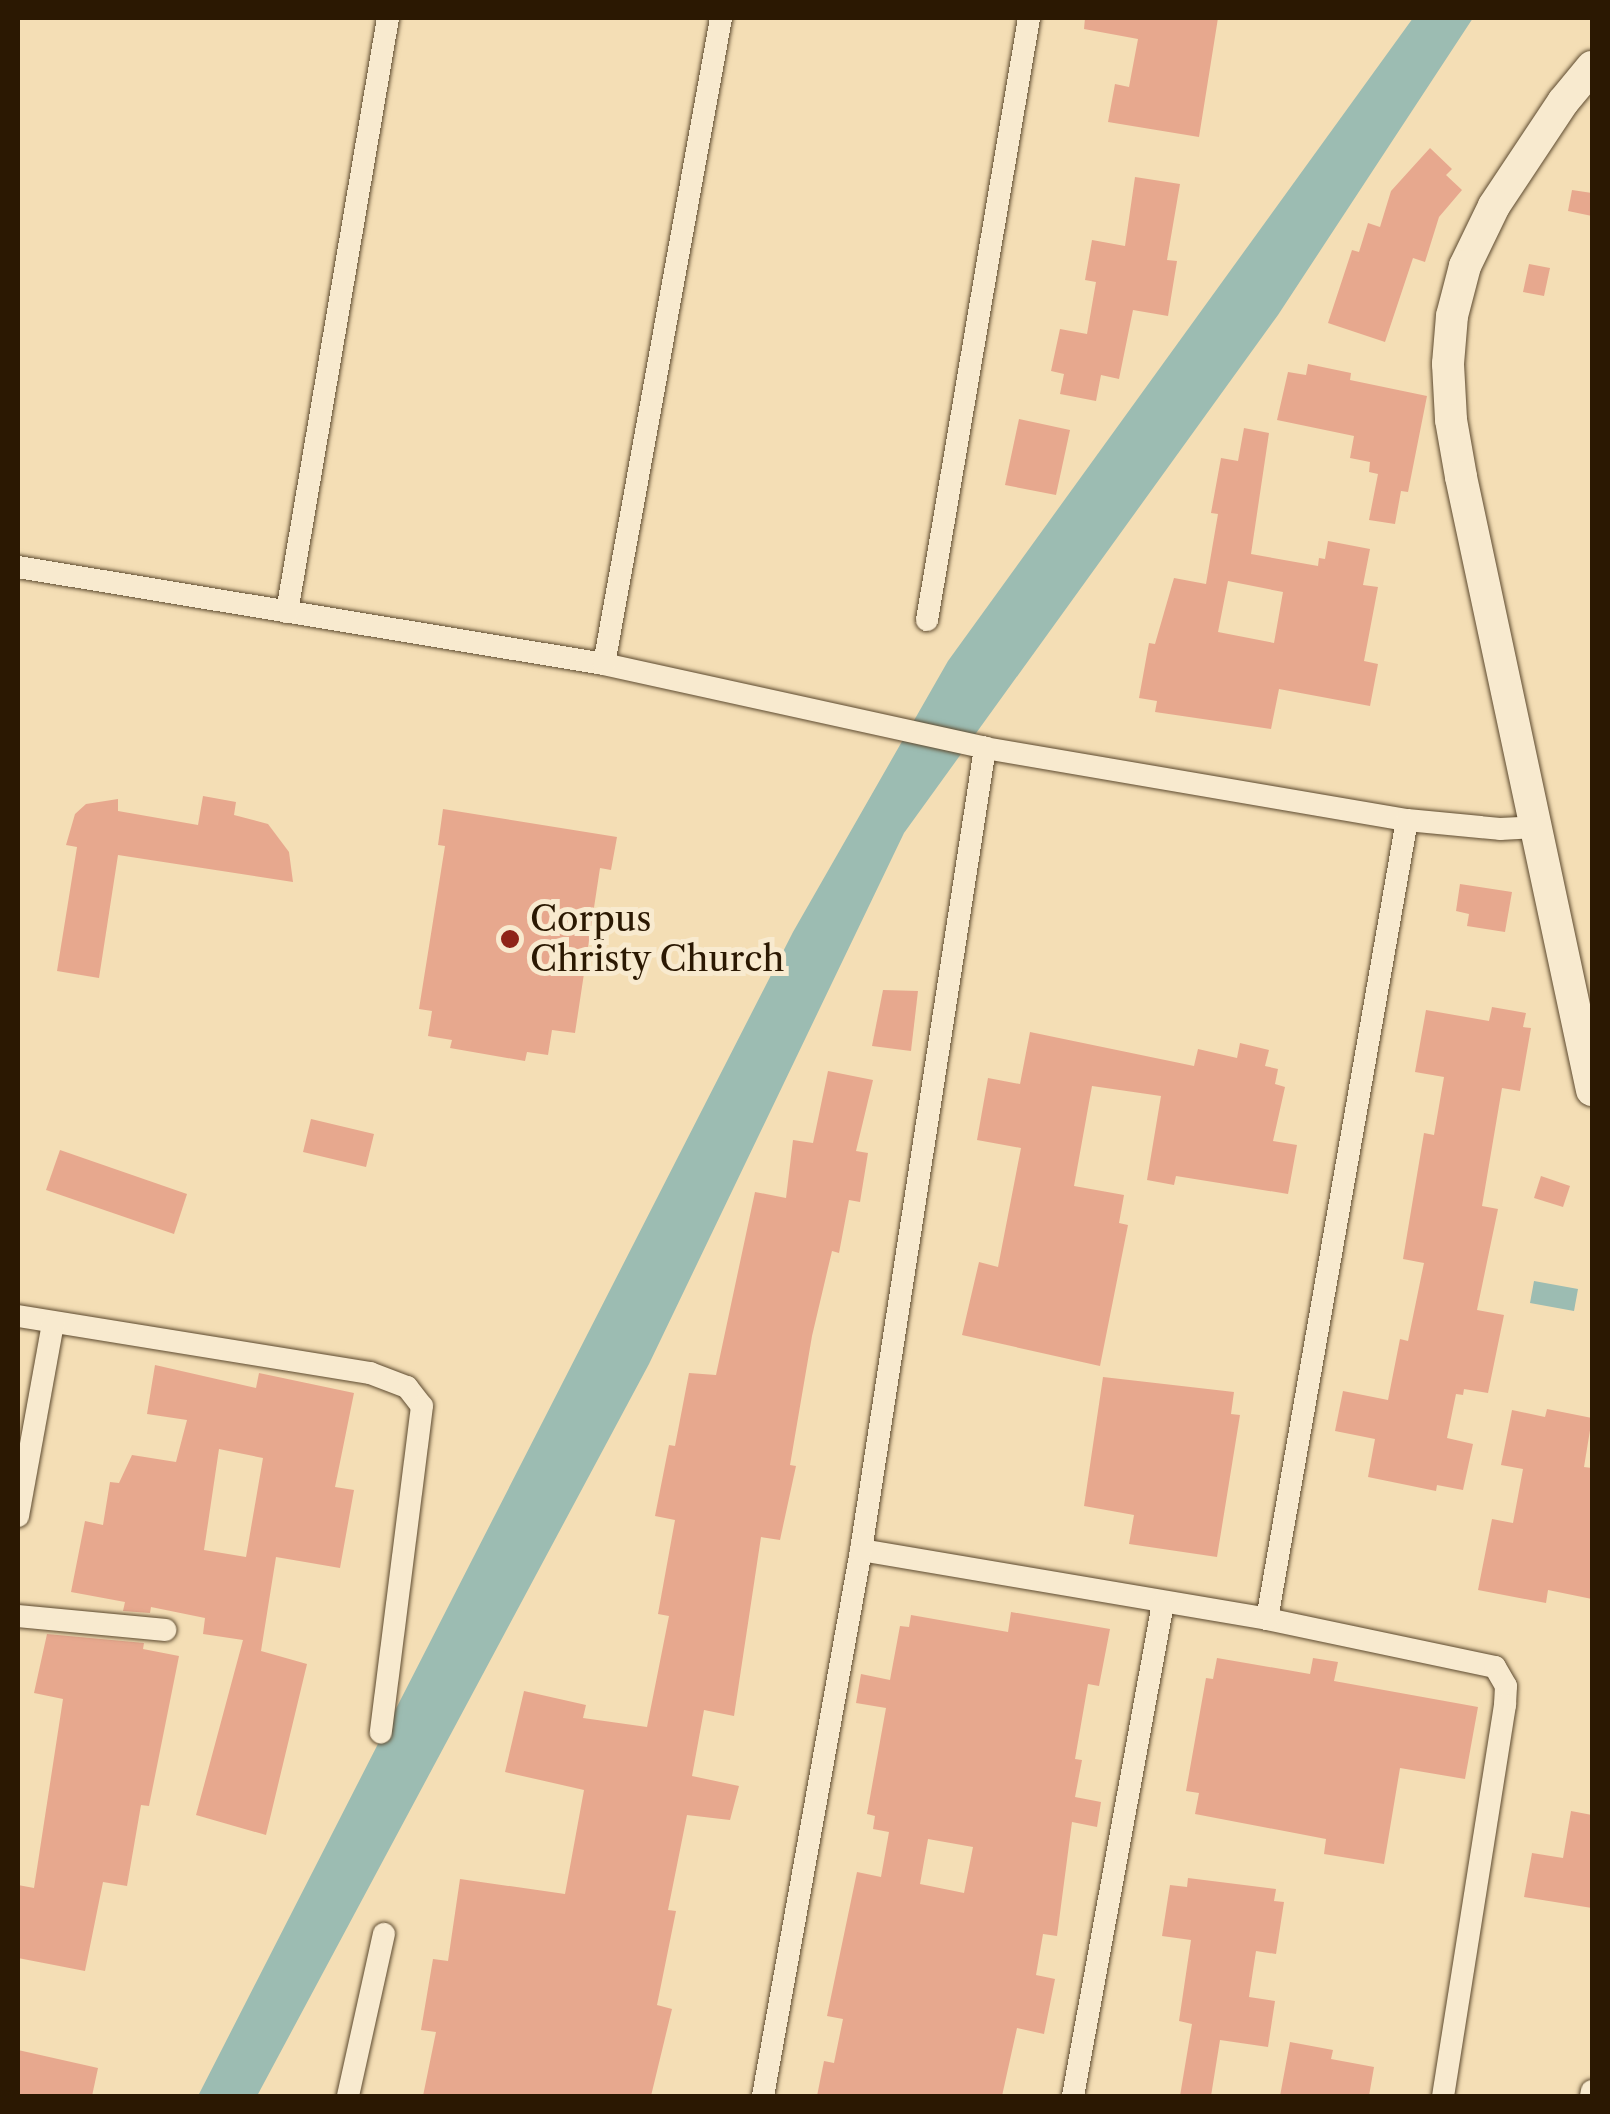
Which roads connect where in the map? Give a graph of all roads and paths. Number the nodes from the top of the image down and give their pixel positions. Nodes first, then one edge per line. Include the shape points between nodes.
1 (388, 18) edge
2 (721, 18) edge
3 (1029, 18) edge
4 (1592, 68) edge
5 (18, 567) edge
6 (287, 612) junction
7 (927, 620) dead end
8 (604, 664) junction
9 (981, 747) junction
10 (1407, 820) junction
11 (1536, 827) junction
12 (1592, 1090) edge
13 (18, 1316) edge
14 (54, 1323) junction
15 (18, 1516) edge
16 (861, 1550) junction
17 (1163, 1603) junction
18 (18, 1616) edge
19 (1267, 1619) junction
20 (164, 1630) dead end
21 (381, 1732) dead end
22 (384, 1934) dead end
23 (348, 2096) edge
24 (764, 2096) edge
25 (1073, 2096) edge
26 (1444, 2096) edge

1 - 6 street
2 - 8 street
3 - 7 street
4 - 11 street via 1494,206 1465,266 1451,332 1451,420
5 - 6 street
6 - 8 street
8 - 9 street
9 - 10 street
9 - 16 street
10 - 11 street
10 - 19 street
11 - 12 street
13 - 14 street
14 - 15 street
14 - 21 street via 370,1373 407,1387 422,1406
16 - 17 street
16 - 24 street
17 - 19 street
17 - 25 street
18 - 20 street
19 - 26 street via 1483,1662 1501,1673 1505,1705
22 - 23 street

